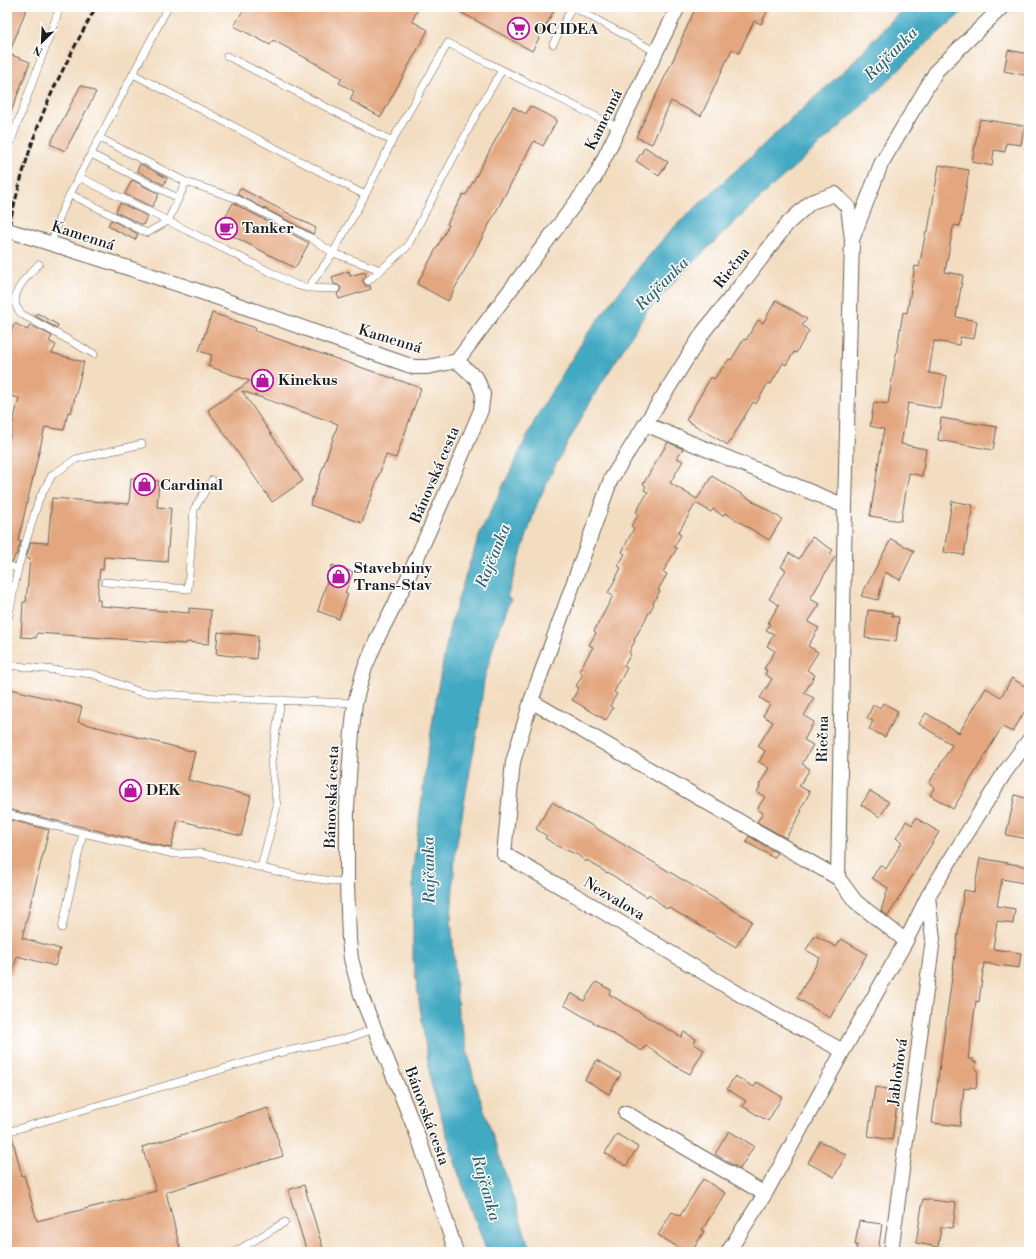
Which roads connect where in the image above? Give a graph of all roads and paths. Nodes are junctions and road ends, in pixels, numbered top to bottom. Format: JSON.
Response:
{"nodes":[{"id":1,"x":60,"y":7,"type":"edge"},
{"id":2,"x":168,"y":7,"type":"edge"},
{"id":3,"x":572,"y":7,"type":"edge"},
{"id":4,"x":678,"y":7,"type":"edge"},
{"id":5,"x":1002,"y":7,"type":"edge"},
{"id":6,"x":553,"y":44,"type":"dead end"},
{"id":7,"x":656,"y":52,"type":"junction"},
{"id":8,"x":227,"y":56,"type":"dead end"},
{"id":9,"x":502,"y":70,"type":"junction"},
{"id":10,"x":133,"y":74,"type":"junction"},
{"id":11,"x":619,"y":128,"type":"junction"},
{"id":12,"x":100,"y":138,"type":"junction"},
{"id":13,"x":392,"y":141,"type":"junction"},
{"id":14,"x":7,"y":152,"type":"edge"},
{"id":15,"x":91,"y":154,"type":"junction"},
{"id":16,"x":79,"y":177,"type":"junction"},
{"id":17,"x":186,"y":182,"type":"junction"},
{"id":18,"x":70,"y":194,"type":"junction"},
{"id":19,"x":365,"y":195,"type":"junction"},
{"id":20,"x":178,"y":198,"type":"junction"},
{"id":21,"x":168,"y":221,"type":"junction"},
{"id":22,"x":7,"y":230,"type":"edge"},
{"id":23,"x":852,"y":240,"type":"junction"},
{"id":24,"x":51,"y":243,"type":"junction"},
{"id":25,"x":333,"y":253,"type":"junction"},
{"id":26,"x":39,"y":264,"type":"dead end"},
{"id":27,"x":381,"y":270,"type":"junction"},
{"id":28,"x":368,"y":281,"type":"dead end"},
{"id":29,"x":308,"y":288,"type":"junction"},
{"id":30,"x":336,"y":289,"type":"dead end"},
{"id":31,"x":94,"y":354,"type":"dead end"},
{"id":32,"x":457,"y":361,"type":"junction"},
{"id":33,"x":645,"y":424,"type":"junction"},
{"id":34,"x":142,"y":444,"type":"dead end"},
{"id":35,"x":212,"y":480,"type":"dead end"},
{"id":36,"x":845,"y":506,"type":"junction"},
{"id":37,"x":7,"y":566,"type":"edge"},
{"id":38,"x":18,"y":568,"type":"junction"},
{"id":39,"x":104,"y":582,"type":"dead end"},
{"id":40,"x":7,"y":615,"type":"edge"},
{"id":41,"x":7,"y":665,"type":"edge"},
{"id":42,"x":281,"y":700,"type":"junction"},
{"id":43,"x":531,"y":701,"type":"junction"},
{"id":44,"x":355,"y":703,"type":"junction"},
{"id":45,"x":1029,"y":740,"type":"edge"},
{"id":46,"x":7,"y":814,"type":"edge"},
{"id":47,"x":83,"y":834,"type":"junction"},
{"id":48,"x":261,"y":867,"type":"junction"},
{"id":49,"x":838,"y":878,"type":"junction"},
{"id":50,"x":347,"y":883,"type":"junction"},
{"id":51,"x":928,"y":896,"type":"junction"},
{"id":52,"x":62,"y":928,"type":"dead end"},
{"id":53,"x":906,"y":941,"type":"junction"},
{"id":54,"x":374,"y":1029,"type":"junction"},
{"id":55,"x":843,"y":1051,"type":"junction"},
{"id":56,"x":626,"y":1113,"type":"dead end"},
{"id":57,"x":7,"y":1132,"type":"edge"},
{"id":58,"x":764,"y":1194,"type":"junction"},
{"id":59,"x":285,"y":1222,"type":"dead end"},
{"id":60,"x":235,"y":1252,"type":"edge"},
{"id":61,"x":456,"y":1252,"type":"edge"},
{"id":62,"x":728,"y":1252,"type":"edge"},
{"id":63,"x":891,"y":1252,"type":"edge"}],
"edges":[{"from":1,"to":14,"type":"lane"},
{"from":2,"to":10,"type":"lane"},
{"from":3,"to":6,"type":"lane"},
{"from":3,"to":7,"type":"lane"},
{"from":4,"to":7,"type":"street","name":"Kamenná"},
{"from":5,"to":23,"type":"street","name":"Riečna"},
{"from":7,"to":11,"type":"street","name":"Kamenná"},
{"from":8,"to":13,"type":"lane"},
{"from":9,"to":11,"type":"lane"},
{"from":9,"to":13,"type":"lane"},
{"from":9,"to":27,"type":"lane"},
{"from":10,"to":12,"type":"lane"},
{"from":10,"to":19,"type":"lane"},
{"from":11,"to":32,"type":"street","name":"Kamenná"},
{"from":12,"to":15,"type":"lane"},
{"from":12,"to":17,"type":"lane"},
{"from":13,"to":19,"type":"lane"},
{"from":15,"to":16,"type":"lane"},
{"from":15,"to":20,"type":"lane"},
{"from":16,"to":18,"type":"lane"},
{"from":16,"to":21,"type":"lane"},
{"from":17,"to":20,"type":"lane"},
{"from":17,"to":25,"type":"lane"},
{"from":18,"to":21,"type":"lane"},
{"from":18,"to":24,"type":"lane"},
{"from":19,"to":25,"type":"lane"},
{"from":20,"to":21,"type":"lane"},
{"from":21,"to":29,"type":"lane"},
{"from":22,"to":24,"type":"street","name":"Kamenná"},
{"from":23,"to":33,"type":"street","name":"Riečna"},
{"from":23,"to":36,"type":"street","name":"Riečna"},
{"from":24,"to":32,"type":"street","name":"Kamenná"},
{"from":25,"to":27,"type":"lane"},
{"from":25,"to":29,"type":"lane"},
{"from":26,"to":31,"type":"lane"},
{"from":27,"to":28,"type":"lane"},
{"from":29,"to":30,"type":"lane"},
{"from":32,"to":44,"type":"street","name":"Bánovská cesta"},
{"from":33,"to":36,"type":"street"},
{"from":33,"to":43,"type":"street","name":"Riečna"},
{"from":34,"to":38,"type":"lane"},
{"from":35,"to":39,"type":"lane"},
{"from":36,"to":49,"type":"street","name":"Riečna"},
{"from":37,"to":38,"type":"lane"},
{"from":38,"to":40,"type":"lane"},
{"from":41,"to":42,"type":"lane"},
{"from":42,"to":44,"type":"lane"},
{"from":42,"to":48,"type":"lane"},
{"from":43,"to":49,"type":"street"},
{"from":43,"to":55,"type":"street","name":"Nezvalova"},
{"from":44,"to":50,"type":"street","name":"Bánovská cesta"},
{"from":45,"to":51,"type":"street"},
{"from":46,"to":47,"type":"lane"},
{"from":47,"to":48,"type":"lane"},
{"from":47,"to":52,"type":"lane"},
{"from":48,"to":50,"type":"lane"},
{"from":49,"to":53,"type":"street"},
{"from":50,"to":54,"type":"street","name":"Bánovská cesta"},
{"from":51,"to":53,"type":"street"},
{"from":51,"to":63,"type":"street","name":"Jabloňová"},
{"from":53,"to":55,"type":"street"},
{"from":54,"to":57,"type":"lane"},
{"from":54,"to":61,"type":"street","name":"Bánovská cesta"},
{"from":55,"to":58,"type":"street"},
{"from":56,"to":58,"type":"street"},
{"from":58,"to":62,"type":"street"},
{"from":59,"to":60,"type":"lane"}]}
